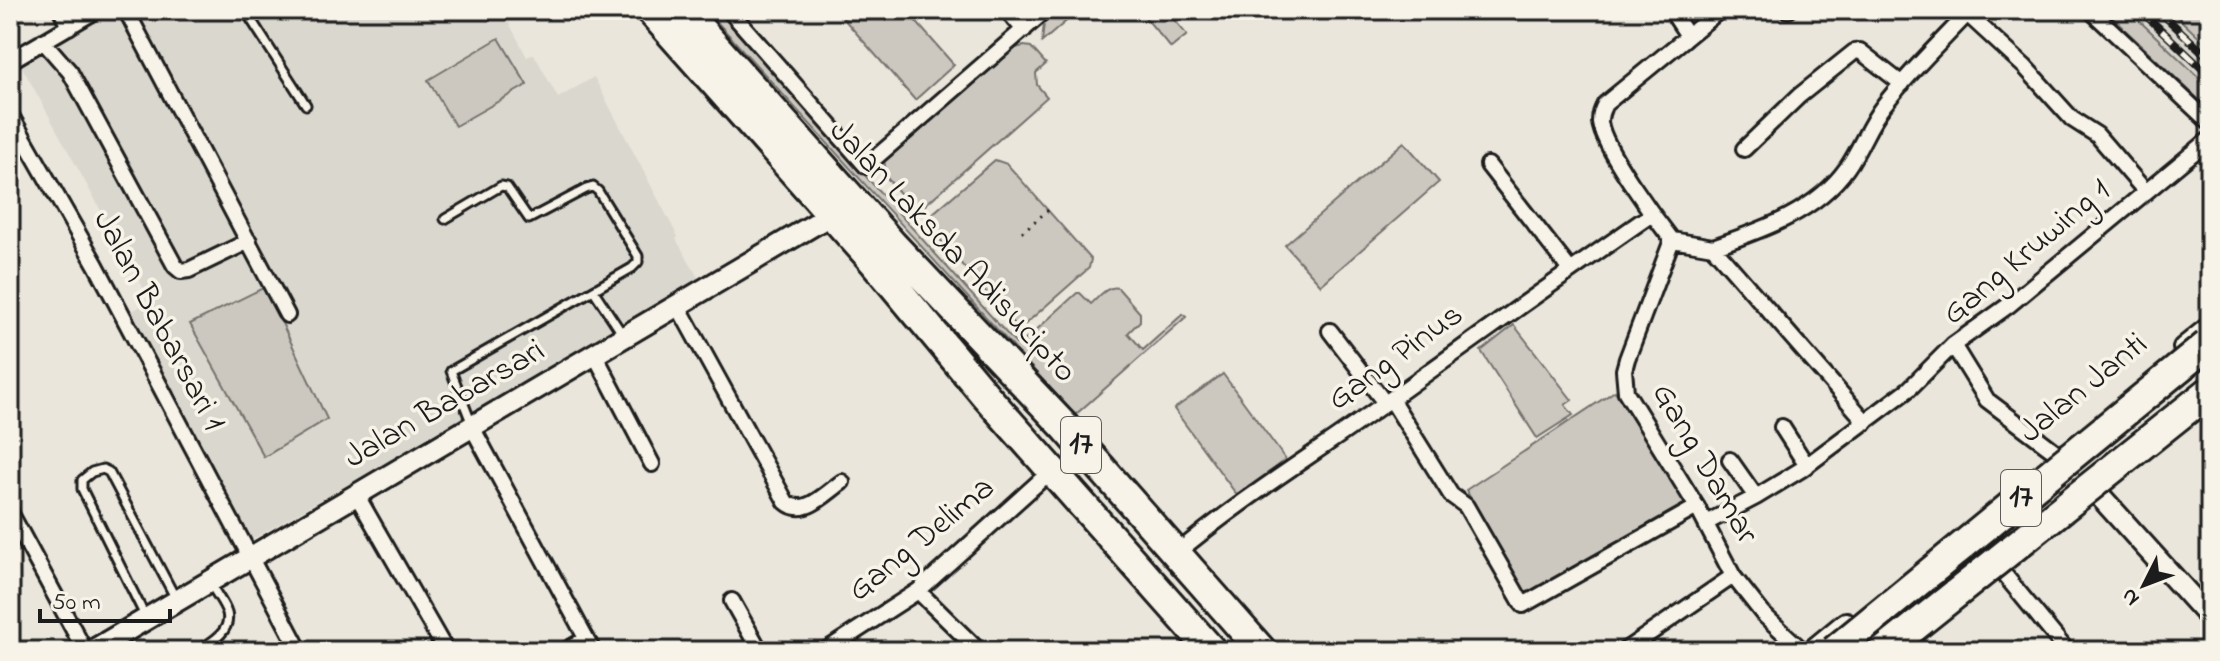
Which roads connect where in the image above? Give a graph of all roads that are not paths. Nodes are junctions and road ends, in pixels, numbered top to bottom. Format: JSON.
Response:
{"nodes":[{"id":1,"x":61,"y":10,"type":"edge"},
{"id":2,"x":97,"y":10,"type":"edge"},
{"id":3,"x":126,"y":10,"type":"edge"},
{"id":4,"x":245,"y":10,"type":"edge"},
{"id":5,"x":650,"y":10,"type":"edge"},
{"id":6,"x":683,"y":10,"type":"edge"},
{"id":7,"x":729,"y":10,"type":"edge"},
{"id":8,"x":1007,"y":10,"type":"edge"},
{"id":9,"x":1046,"y":10,"type":"edge"},
{"id":10,"x":1671,"y":10,"type":"edge"},
{"id":11,"x":1720,"y":10,"type":"edge"},
{"id":12,"x":2090,"y":10,"type":"edge"},
{"id":13,"x":1967,"y":11,"type":"edge"},
{"id":14,"x":69,"y":27,"type":"junction"},
{"id":15,"x":1024,"y":30,"type":"junction"},
{"id":16,"x":1688,"y":36,"type":"junction"},
{"id":17,"x":43,"y":41,"type":"junction"},
{"id":18,"x":10,"y":61,"type":"edge"},
{"id":19,"x":1902,"y":84,"type":"junction"},
{"id":20,"x":306,"y":105,"type":"dead end"},
{"id":21,"x":10,"y":114,"type":"edge"},
{"id":22,"x":2210,"y":123,"type":"edge"},
{"id":23,"x":2210,"y":139,"type":"edge"},
{"id":24,"x":1744,"y":149,"type":"dead end"},
{"id":25,"x":1488,"y":165,"type":"dead end"},
{"id":26,"x":2146,"y":192,"type":"junction"},
{"id":27,"x":832,"y":214,"type":"junction"},
{"id":28,"x":1652,"y":214,"type":"junction"},
{"id":29,"x":445,"y":219,"type":"dead end"},
{"id":30,"x":1672,"y":240,"type":"junction"},
{"id":31,"x":249,"y":241,"type":"junction"},
{"id":32,"x":1713,"y":247,"type":"junction"},
{"id":33,"x":875,"y":263,"type":"junction"},
{"id":34,"x":1570,"y":270,"type":"junction"},
{"id":35,"x":594,"y":291,"type":"junction"},
{"id":36,"x":678,"y":306,"type":"junction"},
{"id":37,"x":287,"y":315,"type":"dead end"},
{"id":38,"x":2210,"y":327,"type":"edge"},
{"id":39,"x":1330,"y":331,"type":"dead end"},
{"id":40,"x":624,"y":337,"type":"junction"},
{"id":41,"x":2210,"y":343,"type":"edge"},
{"id":42,"x":1953,"y":345,"type":"junction"},
{"id":43,"x":595,"y":355,"type":"junction"},
{"id":44,"x":2210,"y":367,"type":"edge"},
{"id":45,"x":2210,"y":391,"type":"edge"},
{"id":46,"x":1388,"y":401,"type":"junction"},
{"id":47,"x":2210,"y":406,"type":"edge"},
{"id":48,"x":1866,"y":422,"type":"junction"},
{"id":49,"x":472,"y":427,"type":"junction"},
{"id":50,"x":1782,"y":427,"type":"dead end"},
{"id":51,"x":2056,"y":452,"type":"junction"},
{"id":52,"x":1730,"y":460,"type":"dead end"},
{"id":53,"x":652,"y":464,"type":"dead end"},
{"id":54,"x":1807,"y":466,"type":"junction"},
{"id":55,"x":1052,"y":470,"type":"junction"},
{"id":56,"x":842,"y":482,"type":"dead end"},
{"id":57,"x":356,"y":494,"type":"junction"},
{"id":58,"x":2100,"y":496,"type":"junction"},
{"id":59,"x":1756,"y":497,"type":"junction"},
{"id":60,"x":1697,"y":507,"type":"junction"},
{"id":61,"x":10,"y":512,"type":"edge"},
{"id":62,"x":1706,"y":523,"type":"junction"},
{"id":63,"x":1177,"y":553,"type":"junction"},
{"id":64,"x":251,"y":558,"type":"junction"},
{"id":65,"x":1920,"y":563,"type":"junction"},
{"id":66,"x":2003,"y":573,"type":"junction"},
{"id":67,"x":1733,"y":576,"type":"junction"},
{"id":68,"x":210,"y":582,"type":"junction"},
{"id":69,"x":918,"y":591,"type":"junction"},
{"id":70,"x":177,"y":600,"type":"junction"},
{"id":71,"x":732,"y":601,"type":"dead end"},
{"id":72,"x":1956,"y":609,"type":"junction"},
{"id":73,"x":146,"y":618,"type":"junction"},
{"id":74,"x":2210,"y":618,"type":"edge"},
{"id":75,"x":589,"y":645,"type":"edge"},
{"id":76,"x":97,"y":649,"type":"edge"},
{"id":77,"x":1901,"y":650,"type":"edge"},
{"id":78,"x":197,"y":651,"type":"edge"},
{"id":79,"x":300,"y":651,"type":"edge"},
{"id":80,"x":446,"y":651,"type":"edge"},
{"id":81,"x":565,"y":651,"type":"edge"},
{"id":82,"x":760,"y":651,"type":"edge"},
{"id":83,"x":825,"y":651,"type":"edge"},
{"id":84,"x":979,"y":651,"type":"edge"},
{"id":85,"x":1212,"y":651,"type":"edge"},
{"id":86,"x":1239,"y":651,"type":"edge"},
{"id":87,"x":1262,"y":651,"type":"edge"},
{"id":88,"x":1624,"y":651,"type":"edge"},
{"id":89,"x":1803,"y":651,"type":"edge"},
{"id":90,"x":1812,"y":651,"type":"edge"},
{"id":91,"x":1834,"y":651,"type":"edge"},
{"id":92,"x":1858,"y":651,"type":"edge"},
{"id":93,"x":2067,"y":651,"type":"edge"}],
"edges":[{"from":1,"to":14,"type":"street"},
{"from":2,"to":14,"type":"street"},
{"from":3,"to":31,"type":"street"},
{"from":4,"to":20,"type":"lane"},
{"from":5,"to":27,"type":"highway","name":"Jalan Laksda Adisucipto","number":"17"},
{"from":6,"to":63,"type":"highway","name":"Jalan Laksda Adisucipto","number":"17"},
{"from":7,"to":15,"type":"street"},
{"from":8,"to":15,"type":"street"},
{"from":9,"to":15,"type":"street"},
{"from":10,"to":16,"type":"street"},
{"from":11,"to":16,"type":"street"},
{"from":12,"to":22,"type":"street"},
{"from":13,"to":19,"type":"street"},
{"from":13,"to":26,"type":"street"},
{"from":14,"to":17,"type":"street"},
{"from":16,"to":28,"type":"street"},
{"from":17,"to":18,"type":"street"},
{"from":17,"to":31,"type":"street"},
{"from":19,"to":24,"type":"street"},
{"from":19,"to":32,"type":"street"},
{"from":21,"to":64,"type":"street","name":"Jalan Babarsari 1"},
{"from":23,"to":26,"type":"street","name":"Gang Kruwing 1"},
{"from":25,"to":34,"type":"street"},
{"from":26,"to":42,"type":"street","name":"Gang Kruwing 1"},
{"from":27,"to":33,"type":"highway","name":"Jalan Laksda Adisucipto","number":"17"},
{"from":27,"to":36,"type":"street","name":"Jalan Babarsari"},
{"from":28,"to":30,"type":"street"},
{"from":28,"to":34,"type":"street","name":"Gang Pinus"},
{"from":29,"to":35,"type":"lane"},
{"from":30,"to":32,"type":"street"},
{"from":30,"to":60,"type":"street","name":"Gang Damar"},
{"from":31,"to":37,"type":"street"},
{"from":32,"to":48,"type":"street"},
{"from":33,"to":55,"type":"highway","name":"Jalan Laksda Adisucipto","number":"17"},
{"from":33,"to":86,"type":"highway","number":"17"},
{"from":34,"to":46,"type":"street","name":"Gang Pinus"},
{"from":35,"to":40,"type":"lane"},
{"from":35,"to":49,"type":"lane"},
{"from":36,"to":40,"type":"street","name":"Jalan Babarsari"},
{"from":36,"to":56,"type":"street"},
{"from":38,"to":51,"type":"street","name":"Jalan Janti"},
{"from":39,"to":46,"type":"street"},
{"from":40,"to":43,"type":"street","name":"Jalan Babarsari"},
{"from":41,"to":91,"type":"highway","number":"17","bridge":true},
{"from":42,"to":48,"type":"street"},
{"from":42,"to":51,"type":"street","name":"Gang Kruwing 1"},
{"from":43,"to":49,"type":"street","name":"Jalan Babarsari"},
{"from":43,"to":53,"type":"street"},
{"from":44,"to":92,"type":"highway","number":"17"},
{"from":45,"to":77,"type":"highway","number":"17","bridge":true},
{"from":46,"to":60,"type":"street"},
{"from":46,"to":63,"type":"street","name":"Gang Pinus"},
{"from":47,"to":58,"type":"street"},
{"from":48,"to":54,"type":"street"},
{"from":49,"to":57,"type":"street","name":"Jalan Babarsari"},
{"from":49,"to":75,"type":"street"},
{"from":50,"to":54,"type":"street"},
{"from":51,"to":65,"type":"street","name":"Jalan Janti"},
{"from":52,"to":59,"type":"street"},
{"from":54,"to":59,"type":"street"},
{"from":55,"to":69,"type":"street","name":"Gang Delima"},
{"from":55,"to":85,"type":"highway","name":"Jalan Laksda Adisucipto","number":"17"},
{"from":57,"to":64,"type":"street","name":"Jalan Babarsari"},
{"from":57,"to":80,"type":"street"},
{"from":58,"to":66,"type":"street"},
{"from":58,"to":74,"type":"street"},
{"from":59,"to":62,"type":"street"},
{"from":60,"to":62,"type":"street","name":"Gang Damar"},
{"from":61,"to":76,"type":"street"},
{"from":62,"to":67,"type":"street","name":"Gang Damar"},
{"from":63,"to":87,"type":"highway","name":"Jalan Laksda Adisucipto","number":"17"},
{"from":64,"to":68,"type":"street","name":"Jalan Babarsari"},
{"from":64,"to":79,"type":"street","name":"Jalan Babarsari 1"},
{"from":65,"to":72,"type":"street"},
{"from":65,"to":90,"type":"street","name":"Jalan Janti"},
{"from":66,"to":72,"type":"street"},
{"from":66,"to":93,"type":"street"},
{"from":67,"to":88,"type":"street"},
{"from":67,"to":89,"type":"street","name":"Gang Damar"},
{"from":68,"to":70,"type":"street","name":"Jalan Babarsari"},
{"from":68,"to":78,"type":"lane"},
{"from":69,"to":83,"type":"street","name":"Gang Delima"},
{"from":69,"to":84,"type":"street"},
{"from":70,"to":73,"type":"street","name":"Jalan Babarsari"},
{"from":70,"to":73,"type":"lane"},
{"from":71,"to":82,"type":"street"},
{"from":72,"to":77,"type":"street"},
{"from":73,"to":76,"type":"street","name":"Jalan Babarsari"},
{"from":75,"to":81,"type":"street"}]}
